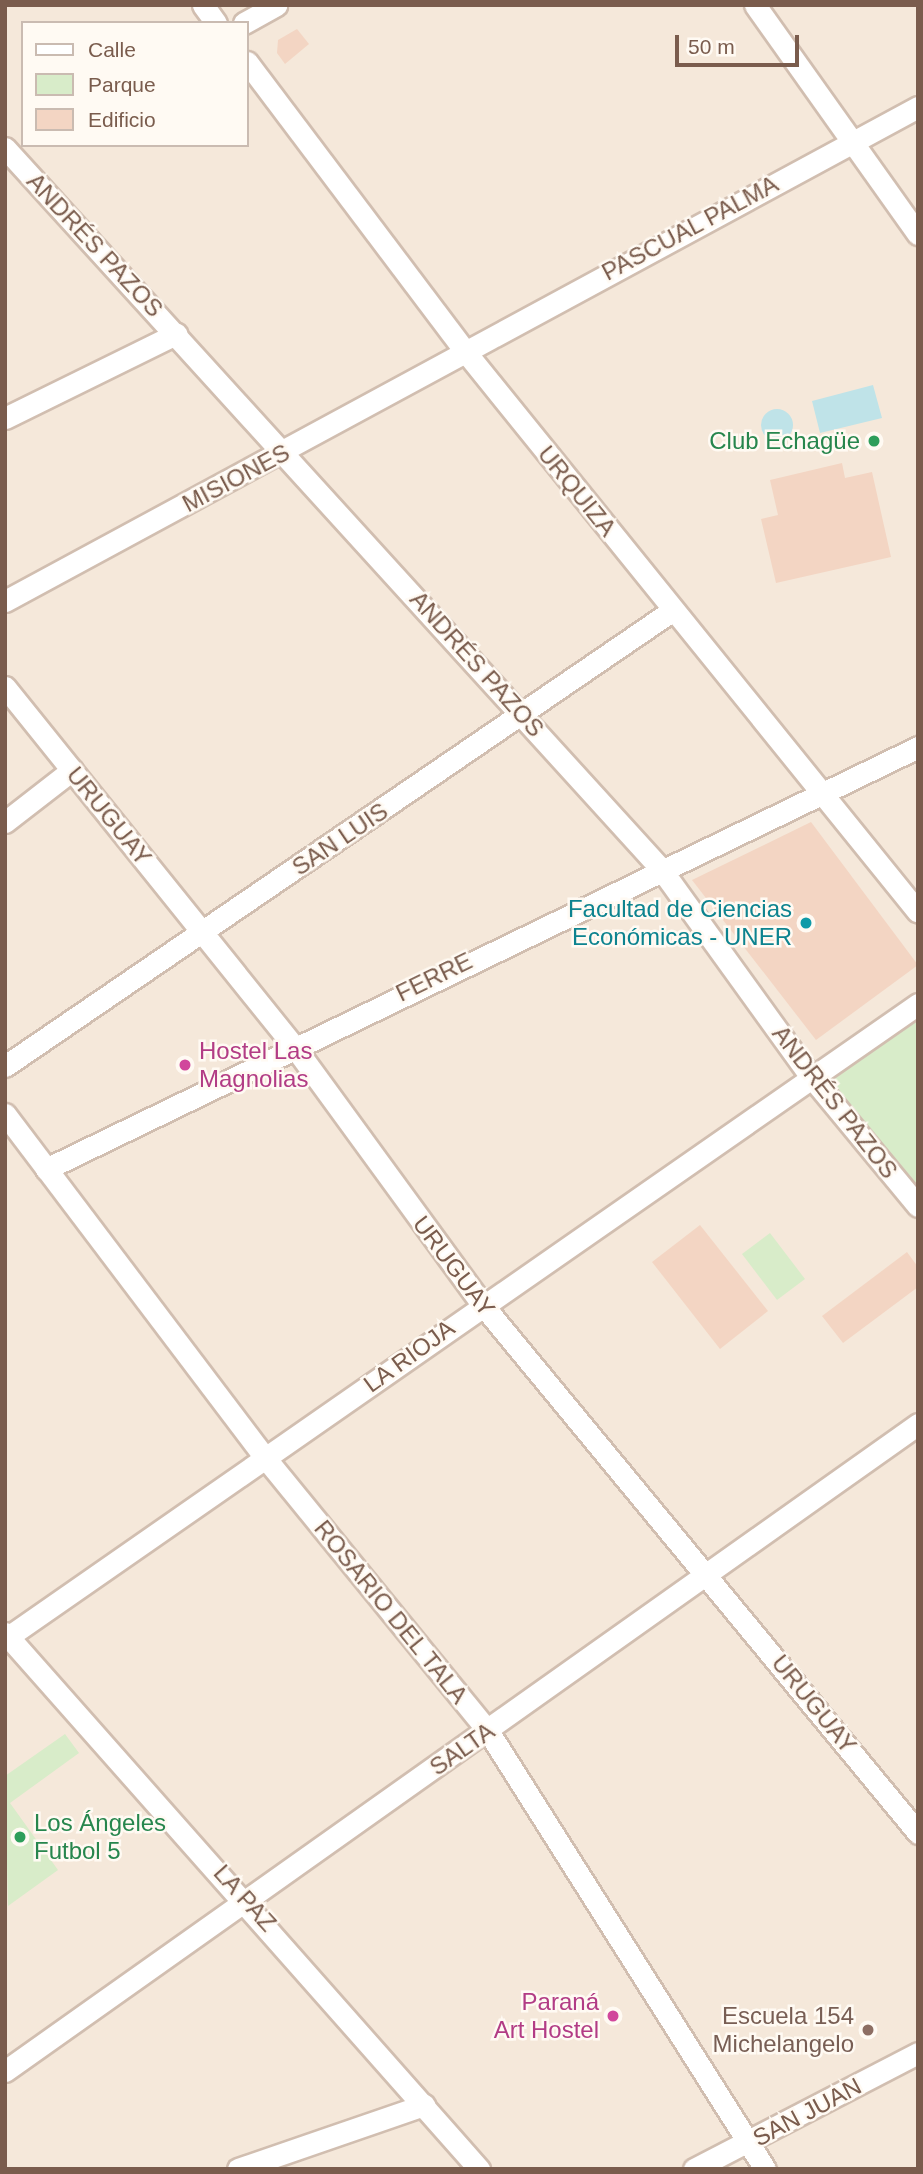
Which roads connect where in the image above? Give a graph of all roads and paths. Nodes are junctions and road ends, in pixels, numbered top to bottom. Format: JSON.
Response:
{"nodes":[{"id":1,"x":203,"y":5,"type":"edge"},
{"id":2,"x":276,"y":5,"type":"edge"},
{"id":3,"x":755,"y":5,"type":"edge"},
{"id":4,"x":215,"y":21,"type":"edge"},
{"id":5,"x":248,"y":21,"type":"edge"},
{"id":6,"x":248,"y":63,"type":"edge"},
{"id":7,"x":918,"y":107,"type":"edge"},
{"id":8,"x":855,"y":140,"type":"junction"},
{"id":9,"x":10,"y":149,"type":"edge"},
{"id":10,"x":918,"y":234,"type":"edge"},
{"id":11,"x":176,"y":334,"type":"junction"},
{"id":12,"x":464,"y":350,"type":"junction"},
{"id":13,"x":5,"y":418,"type":"edge"},
{"id":14,"x":285,"y":453,"type":"junction"},
{"id":15,"x":5,"y":601,"type":"edge"},
{"id":16,"x":673,"y":610,"type":"junction"},
{"id":17,"x":5,"y":687,"type":"edge"},
{"id":18,"x":522,"y":715,"type":"junction"},
{"id":19,"x":918,"y":747,"type":"edge"},
{"id":20,"x":72,"y":770,"type":"junction"},
{"id":21,"x":826,"y":792,"type":"junction"},
{"id":22,"x":5,"y":822,"type":"edge"},
{"id":23,"x":661,"y":869,"type":"junction"},
{"id":24,"x":918,"y":912,"type":"edge"},
{"id":25,"x":201,"y":933,"type":"junction"},
{"id":26,"x":918,"y":1004,"type":"edge"},
{"id":27,"x":293,"y":1045,"type":"junction"},
{"id":28,"x":5,"y":1066,"type":"edge"},
{"id":29,"x":812,"y":1078,"type":"junction"},
{"id":30,"x":5,"y":1114,"type":"edge"},
{"id":31,"x":46,"y":1169,"type":"junction"},
{"id":32,"x":918,"y":1206,"type":"edge"},
{"id":33,"x":481,"y":1303,"type":"junction"},
{"id":34,"x":918,"y":1424,"type":"edge"},
{"id":35,"x":267,"y":1460,"type":"junction"},
{"id":36,"x":709,"y":1573,"type":"junction"},
{"id":37,"x":6,"y":1636,"type":"edge"},
{"id":38,"x":488,"y":1731,"type":"junction"},
{"id":39,"x":918,"y":1833,"type":"edge"},
{"id":40,"x":247,"y":1900,"type":"junction"},
{"id":41,"x":918,"y":2053,"type":"edge"},
{"id":42,"x":5,"y":2071,"type":"edge"},
{"id":43,"x":424,"y":2105,"type":"junction"},
{"id":44,"x":750,"y":2143,"type":"junction"},
{"id":45,"x":238,"y":2169,"type":"edge"},
{"id":46,"x":479,"y":2169,"type":"edge"},
{"id":47,"x":694,"y":2169,"type":"edge"},
{"id":48,"x":765,"y":2169,"type":"edge"}],
"edges":[{"from":1,"to":4,"type":"street"},
{"from":2,"to":5,"type":"street"},
{"from":3,"to":8,"type":"street"},
{"from":6,"to":12,"type":"street","name":"URQUIZA"},
{"from":7,"to":8,"type":"street","name":"PASCUAL PALMA"},
{"from":8,"to":10,"type":"street"},
{"from":8,"to":12,"type":"street","name":"PASCUAL PALMA"},
{"from":9,"to":11,"type":"street","name":"ANDRÉS PAZOS"},
{"from":11,"to":13,"type":"street"},
{"from":11,"to":14,"type":"street","name":"ANDRÉS PAZOS"},
{"from":12,"to":14,"type":"street","name":"MISIONES"},
{"from":12,"to":16,"type":"street","name":"URQUIZA"},
{"from":14,"to":15,"type":"street","name":"MISIONES"},
{"from":14,"to":18,"type":"street","name":"ANDRÉS PAZOS"},
{"from":16,"to":18,"type":"street","name":"SAN LUIS"},
{"from":16,"to":21,"type":"street","name":"URQUIZA"},
{"from":17,"to":20,"type":"street","name":"URUGUAY"},
{"from":18,"to":23,"type":"street","name":"ANDRÉS PAZOS"},
{"from":18,"to":25,"type":"street","name":"SAN LUIS"},
{"from":19,"to":21,"type":"street","name":"FERRE"},
{"from":20,"to":22,"type":"street"},
{"from":20,"to":25,"type":"street","name":"URUGUAY"},
{"from":21,"to":23,"type":"street","name":"FERRE"},
{"from":21,"to":24,"type":"street","name":"URQUIZA"},
{"from":23,"to":27,"type":"street","name":"FERRE"},
{"from":23,"to":29,"type":"street","name":"ANDRÉS PAZOS"},
{"from":25,"to":27,"type":"street","name":"URUGUAY"},
{"from":25,"to":28,"type":"street","name":"SAN LUIS"},
{"from":26,"to":29,"type":"street","name":"LA RIOJA"},
{"from":27,"to":31,"type":"street","name":"FERRE"},
{"from":27,"to":33,"type":"street","name":"URUGUAY"},
{"from":29,"to":32,"type":"street","name":"ANDRÉS PAZOS"},
{"from":29,"to":33,"type":"street","name":"LA RIOJA"},
{"from":30,"to":31,"type":"street","name":"ROSARIO DEL TALA"},
{"from":31,"to":35,"type":"street","name":"ROSARIO DEL TALA"},
{"from":33,"to":35,"type":"street","name":"LA RIOJA"},
{"from":33,"to":36,"type":"street","name":"URUGUAY"},
{"from":34,"to":36,"type":"street","name":"SALTA"},
{"from":35,"to":37,"type":"street","name":"LA RIOJA"},
{"from":35,"to":38,"type":"street","name":"ROSARIO DEL TALA"},
{"from":36,"to":38,"type":"street","name":"SALTA"},
{"from":36,"to":39,"type":"street","name":"URUGUAY"},
{"from":37,"to":40,"type":"street","name":"LA PAZ"},
{"from":38,"to":40,"type":"street","name":"SALTA"},
{"from":38,"to":44,"type":"street","name":"ROSARIO DEL TALA"},
{"from":40,"to":42,"type":"street","name":"SALTA"},
{"from":40,"to":43,"type":"street","name":"LA PAZ"},
{"from":41,"to":44,"type":"street","name":"SAN JUAN"},
{"from":43,"to":45,"type":"street"},
{"from":43,"to":46,"type":"street","name":"LA PAZ"},
{"from":44,"to":47,"type":"street","name":"SAN JUAN"},
{"from":44,"to":48,"type":"street","name":"ROSARIO DEL TALA"}]}
